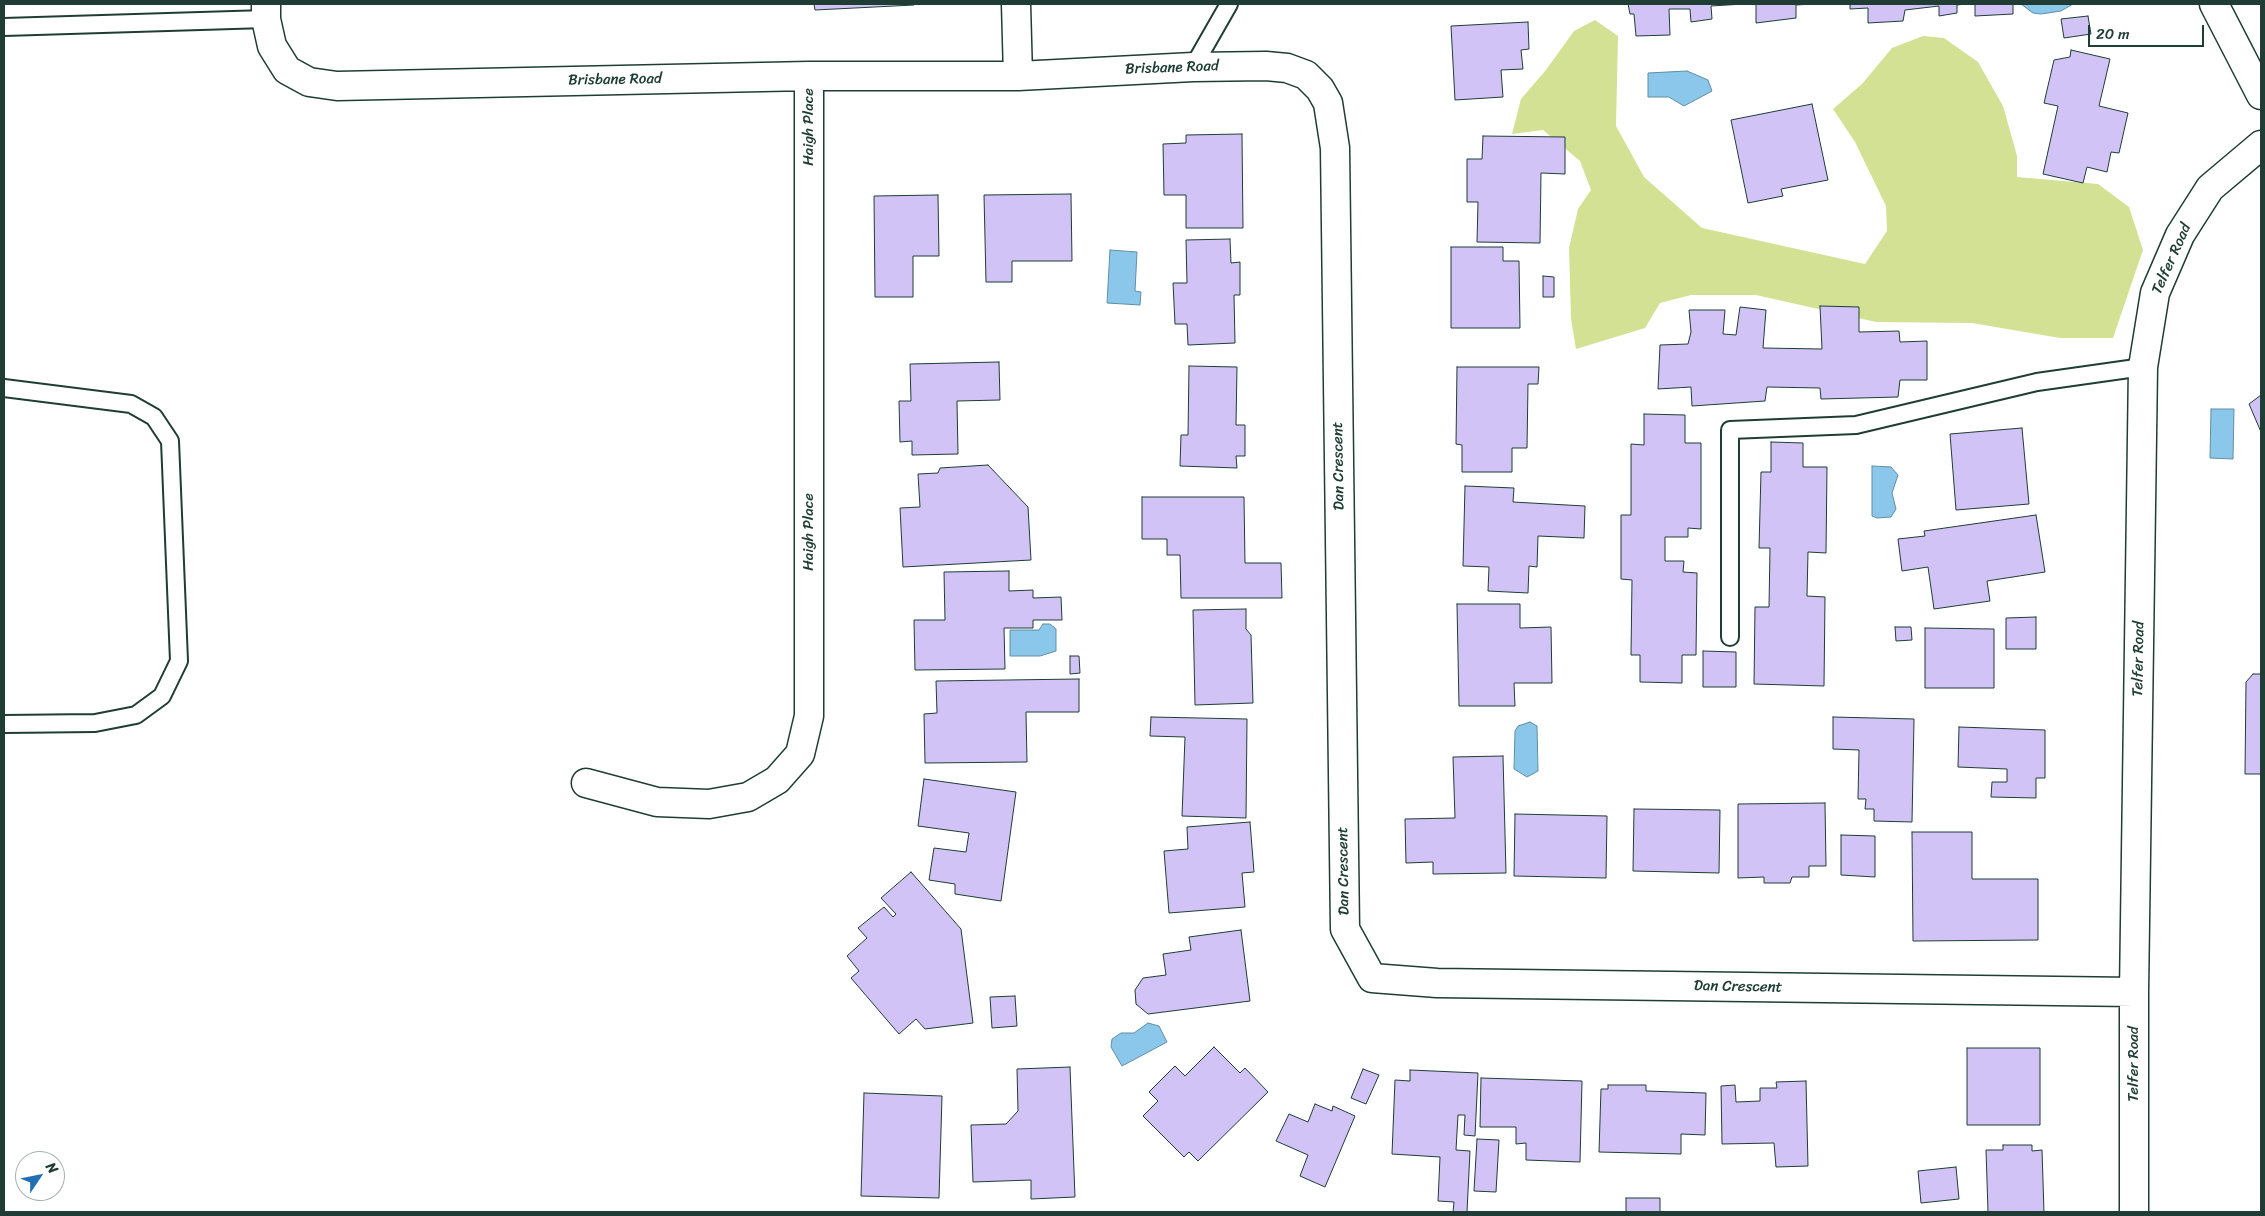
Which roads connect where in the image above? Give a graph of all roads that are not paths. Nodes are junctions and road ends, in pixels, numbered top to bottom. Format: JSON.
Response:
{"nodes":[{"id":1,"x":1016,"y":4,"type":"edge"},
{"id":2,"x":1228,"y":4,"type":"edge"},
{"id":3,"x":2214,"y":4,"type":"edge"},
{"id":4,"x":266,"y":11,"type":"edge"},
{"id":5,"x":4,"y":27,"type":"edge"},
{"id":6,"x":1193,"y":67,"type":"junction"},
{"id":7,"x":809,"y":76,"type":"junction"},
{"id":8,"x":1018,"y":76,"type":"junction"},
{"id":9,"x":1320,"y":89,"type":"joint"},
{"id":10,"x":2261,"y":95,"type":"edge"},
{"id":11,"x":2261,"y":145,"type":"edge"},
{"id":12,"x":2143,"y":366,"type":"junction"},
{"id":13,"x":4,"y":388,"type":"edge"},
{"id":14,"x":1730,"y":637,"type":"dead end"},
{"id":15,"x":4,"y":724,"type":"edge"},
{"id":16,"x":586,"y":783,"type":"dead end"},
{"id":17,"x":2134,"y":992,"type":"junction"},
{"id":18,"x":2134,"y":1212,"type":"edge"}],
"edges":[{"from":1,"to":8,"type":"street"},
{"from":2,"to":6,"type":"lane"},
{"from":3,"to":10,"type":"street"},
{"from":4,"to":5,"type":"lane"},
{"from":4,"to":7,"type":"street","name":"Brisbane Road"},
{"from":6,"to":8,"type":"street","name":"Brisbane Road"},
{"from":6,"to":9,"type":"street","name":"Brisbane Road"},
{"from":7,"to":8,"type":"street","name":"Brisbane Road"},
{"from":7,"to":16,"type":"street","name":"Haigh Place"},
{"from":9,"to":17,"type":"street","name":"Dan Crescent"},
{"from":11,"to":12,"type":"street","name":"Telfer Road"},
{"from":12,"to":14,"type":"lane"},
{"from":12,"to":17,"type":"street","name":"Telfer Road"},
{"from":13,"to":15,"type":"lane"},
{"from":17,"to":18,"type":"street","name":"Telfer Road"}]}
